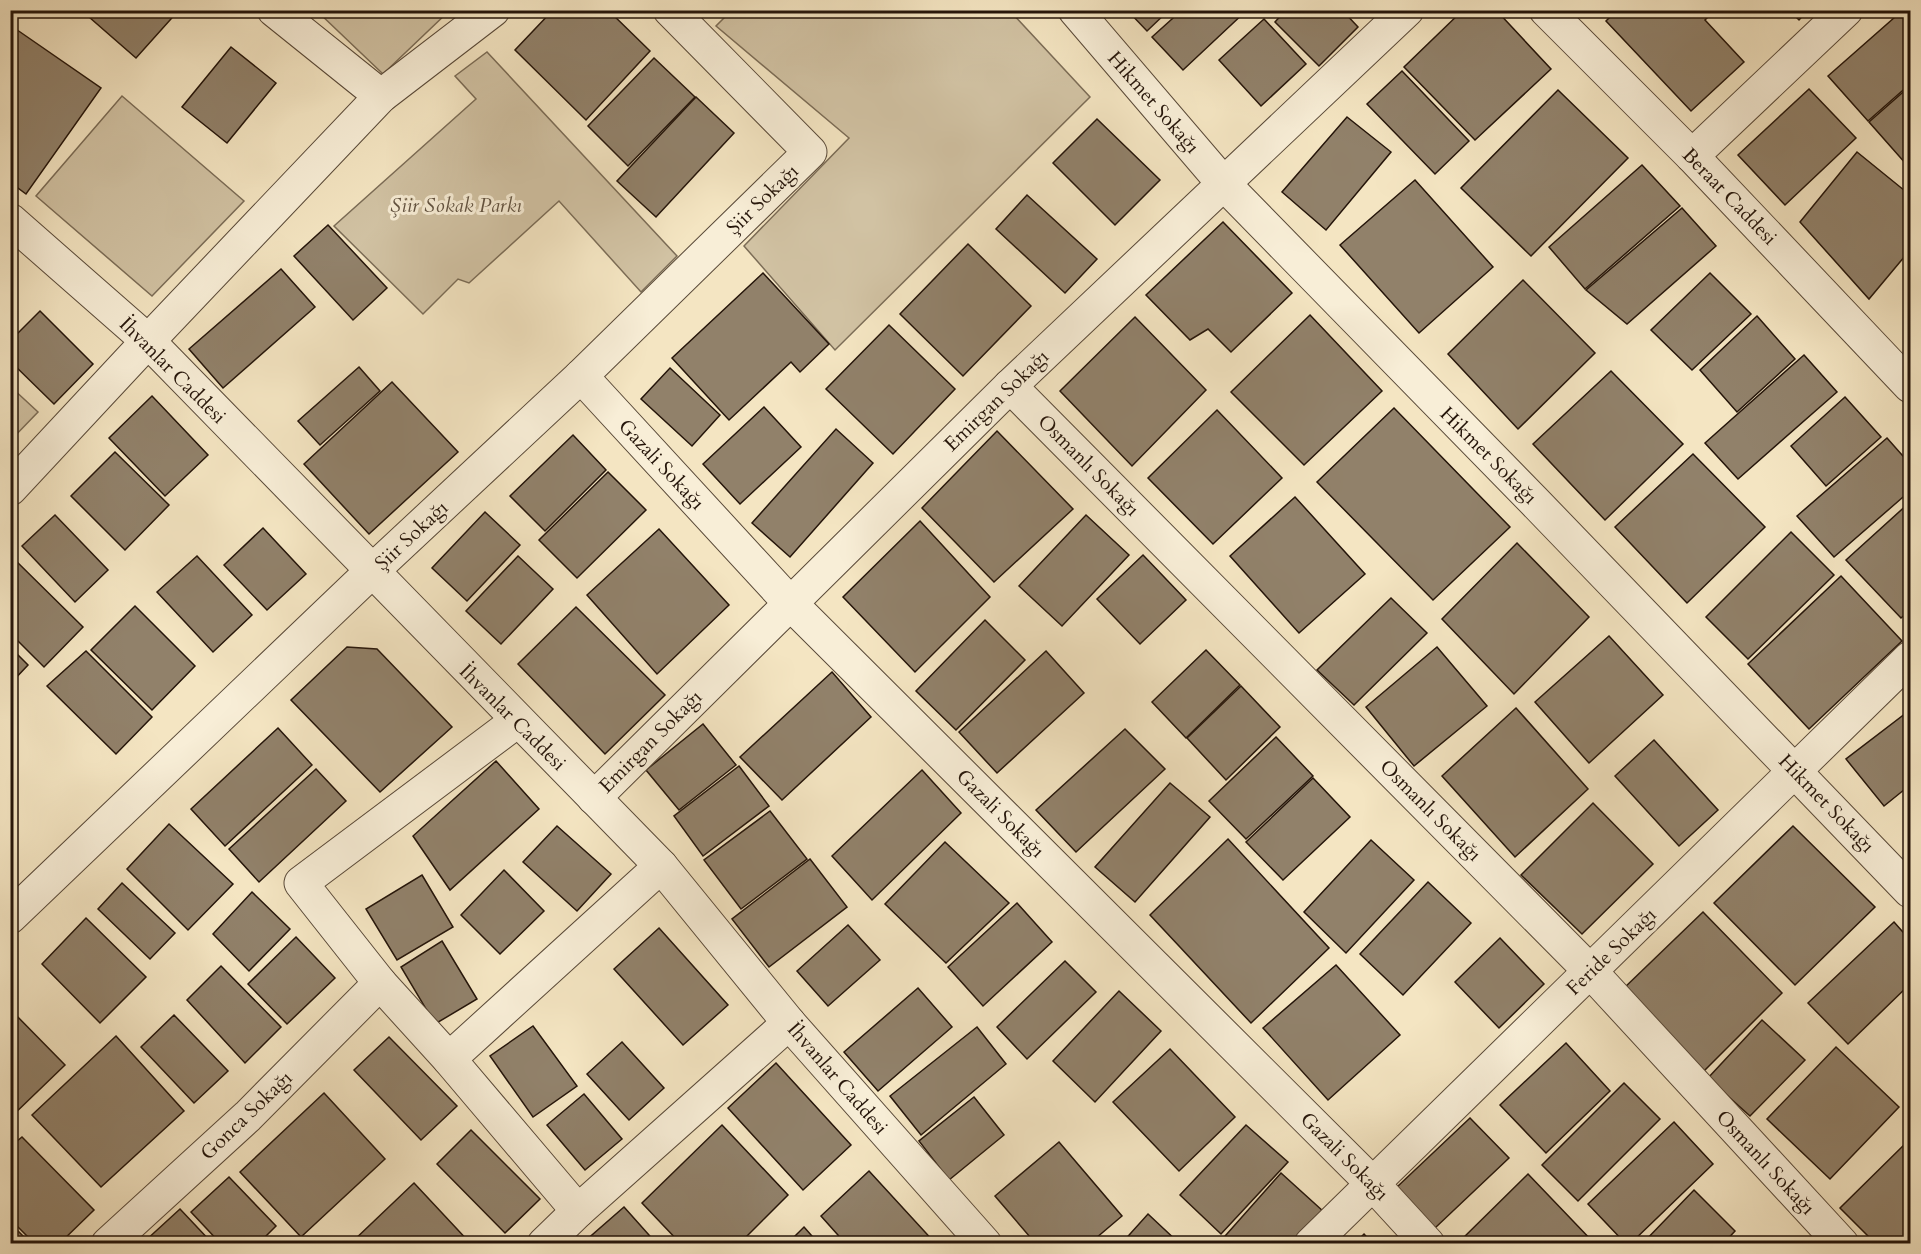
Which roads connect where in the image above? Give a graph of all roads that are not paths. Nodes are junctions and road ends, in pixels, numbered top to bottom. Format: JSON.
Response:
{"nodes":[{"id":1,"x":274,"y":10,"type":"edge"},
{"id":2,"x":493,"y":10,"type":"edge"},
{"id":3,"x":670,"y":10,"type":"edge"},
{"id":4,"x":1075,"y":10,"type":"edge"},
{"id":5,"x":1407,"y":10,"type":"edge"},
{"id":6,"x":1546,"y":10,"type":"edge"},
{"id":7,"x":1846,"y":10,"type":"edge"},
{"id":8,"x":381,"y":96,"type":"junction"},
{"id":9,"x":1692,"y":156,"type":"junction"},
{"id":10,"x":1223,"y":183,"type":"junction"},
{"id":11,"x":10,"y":220,"type":"edge"},
{"id":12,"x":148,"y":341,"type":"junction"},
{"id":13,"x":581,"y":376,"type":"junction"},
{"id":14,"x":1010,"y":386,"type":"junction"},
{"id":15,"x":1911,"y":386,"type":"edge"},
{"id":16,"x":10,"y":489,"type":"edge"},
{"id":17,"x":371,"y":572,"type":"junction"},
{"id":18,"x":790,"y":603,"type":"junction"},
{"id":19,"x":1911,"y":658,"type":"edge"},
{"id":20,"x":517,"y":721,"type":"junction"},
{"id":21,"x":1796,"y":770,"type":"junction"},
{"id":22,"x":594,"y":798,"type":"junction"},
{"id":23,"x":661,"y":866,"type":"junction"},
{"id":24,"x":1911,"y":891,"type":"edge"},
{"id":25,"x":10,"y":917,"type":"edge"},
{"id":26,"x":1590,"y":972,"type":"junction"},
{"id":27,"x":380,"y":983,"type":"junction"},
{"id":28,"x":789,"y":1023,"type":"junction"},
{"id":29,"x":449,"y":1059,"type":"junction"},
{"id":30,"x":1372,"y":1183,"type":"junction"},
{"id":31,"x":578,"y":1211,"type":"junction"},
{"id":32,"x":980,"y":1242,"type":"edge"},
{"id":33,"x":108,"y":1244,"type":"edge"},
{"id":34,"x":544,"y":1244,"type":"edge"},
{"id":35,"x":1311,"y":1244,"type":"edge"},
{"id":36,"x":1428,"y":1244,"type":"edge"},
{"id":37,"x":1842,"y":1244,"type":"edge"}],
"edges":[{"from":1,"to":8,"type":"street"},
{"from":2,"to":8,"type":"street"},
{"from":3,"to":13,"type":"street","name":"Şiir Sokağı"},
{"from":4,"to":10,"type":"street","name":"Hikmet Sokağı"},
{"from":5,"to":10,"type":"street","name":"Emirgan Sokağı"},
{"from":6,"to":9,"type":"street","name":"Beraat Caddesi"},
{"from":7,"to":9,"type":"street"},
{"from":8,"to":12,"type":"street"},
{"from":9,"to":15,"type":"street","name":"Beraat Caddesi"},
{"from":10,"to":14,"type":"street","name":"Emirgan Sokağı"},
{"from":10,"to":21,"type":"street","name":"Hikmet Sokağı"},
{"from":11,"to":12,"type":"street","name":"İhvanlar Caddesi"},
{"from":12,"to":16,"type":"street"},
{"from":12,"to":17,"type":"street","name":"İhvanlar Caddesi"},
{"from":13,"to":17,"type":"street","name":"Şiir Sokağı"},
{"from":13,"to":18,"type":"street","name":"Gazali Sokağı"},
{"from":14,"to":18,"type":"street","name":"Emirgan Sokağı"},
{"from":14,"to":26,"type":"street","name":"Osmanlı Sokağı"},
{"from":17,"to":20,"type":"street","name":"İhvanlar Caddesi"},
{"from":17,"to":25,"type":"street","name":"Şiir Sokağı"},
{"from":18,"to":22,"type":"street","name":"Emirgan Sokağı"},
{"from":18,"to":30,"type":"street","name":"Gazali Sokağı"},
{"from":19,"to":21,"type":"street","name":"Feride Sokağı"},
{"from":20,"to":22,"type":"street","name":"İhvanlar Caddesi"},
{"from":20,"to":27,"type":"street"},
{"from":21,"to":24,"type":"street","name":"Hikmet Sokağı"},
{"from":21,"to":26,"type":"street","name":"Feride Sokağı"},
{"from":22,"to":23,"type":"street","name":"İhvanlar Caddesi"},
{"from":23,"to":28,"type":"street","name":"İhvanlar Caddesi"},
{"from":23,"to":29,"type":"street"},
{"from":26,"to":30,"type":"street","name":"Feride Sokağı"},
{"from":26,"to":37,"type":"street","name":"Osmanlı Sokağı"},
{"from":27,"to":29,"type":"street"},
{"from":27,"to":33,"type":"street","name":"Gonca Sokağı"},
{"from":28,"to":31,"type":"street"},
{"from":28,"to":32,"type":"street","name":"İhvanlar Caddesi"},
{"from":29,"to":31,"type":"street"},
{"from":30,"to":35,"type":"street","name":"Feride Sokağı"},
{"from":30,"to":36,"type":"street","name":"Gazali Sokağı"},
{"from":31,"to":34,"type":"street"}]}
